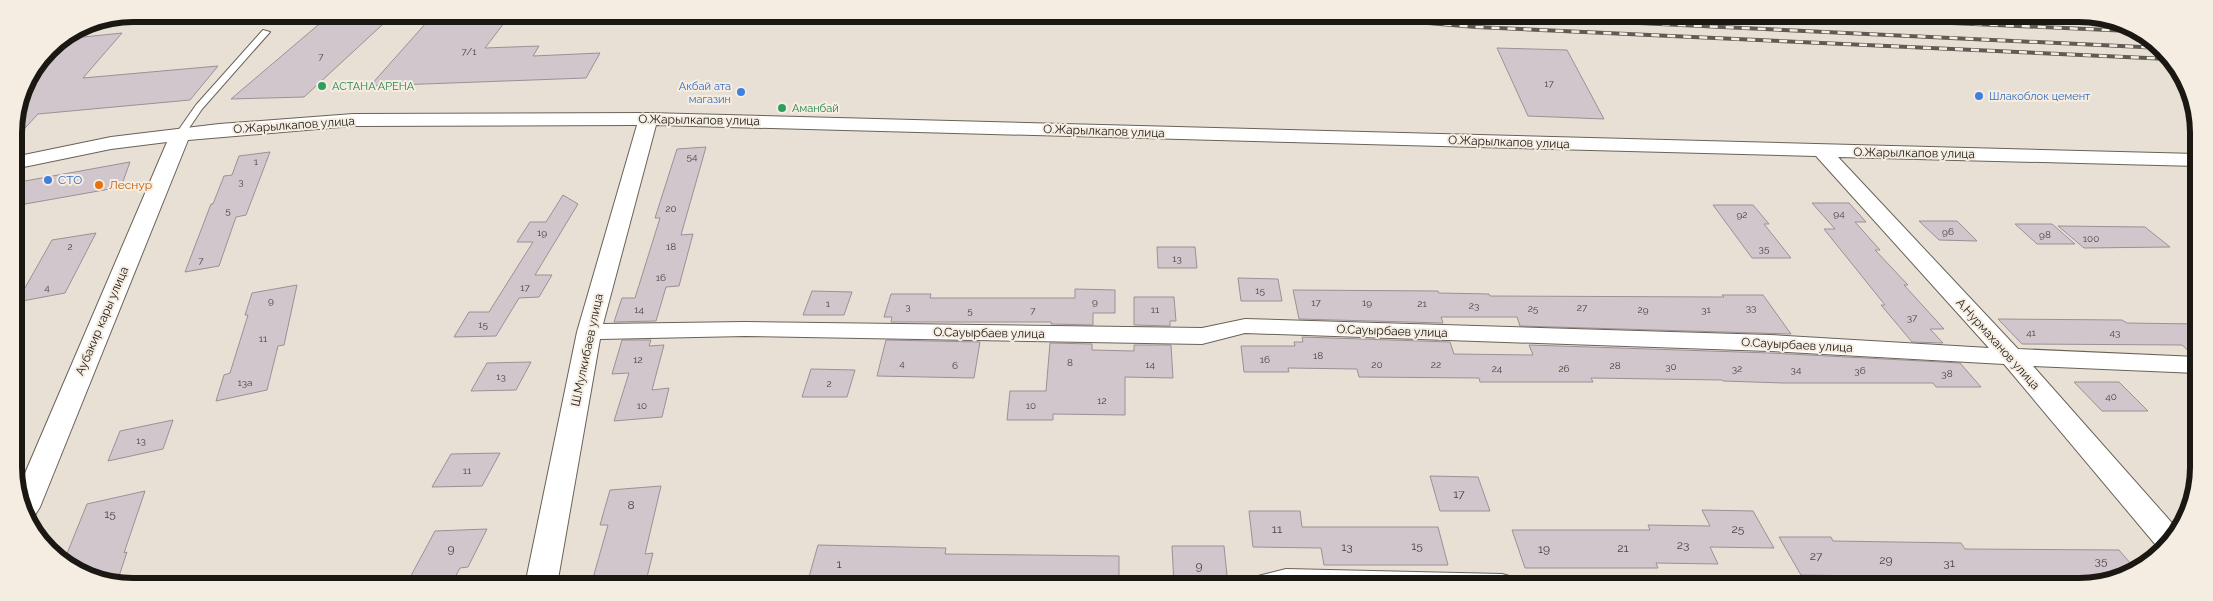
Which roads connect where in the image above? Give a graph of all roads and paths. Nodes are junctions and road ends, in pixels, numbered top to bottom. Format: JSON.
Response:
{"nodes":[{"id":1,"x":266,"y":32,"type":"dead end"},
{"id":2,"x":648,"y":119,"type":"junction"},
{"id":3,"x":180,"y":135,"type":"junction"},
{"id":4,"x":1820,"y":150,"type":"junction"},
{"id":5,"x":23,"y":160,"type":"edge"},
{"id":6,"x":2190,"y":160,"type":"edge"},
{"id":7,"x":589,"y":332,"type":"junction"},
{"id":8,"x":2011,"y":357,"type":"junction"},
{"id":9,"x":2190,"y":365,"type":"edge"},
{"id":10,"x":28,"y":501,"type":"edge"},
{"id":11,"x":2166,"y":537,"type":"edge"},
{"id":12,"x":542,"y":578,"type":"edge"}],
"edges":[{"from":1,"to":3,"type":"lane"},
{"from":2,"to":3,"type":"street","name":"О.Жарылкапов улица"},
{"from":2,"to":4,"type":"street","name":"О.Жарылкапов улица"},
{"from":2,"to":7,"type":"street","name":"Ш.Мулкибаев улица"},
{"from":3,"to":5,"type":"street","name":"О.Жарылкапов улица"},
{"from":3,"to":10,"type":"street","name":"Аубакир кары улица"},
{"from":4,"to":6,"type":"street","name":"О.Жарылкапов улица"},
{"from":4,"to":8,"type":"street","name":"А.Нурмаханов улица"},
{"from":7,"to":8,"type":"street","name":"О.Сауырбаев улица"},
{"from":7,"to":12,"type":"street","name":"Ш.Мулкибаев улица"},
{"from":8,"to":9,"type":"street","name":"О.Сауырбаев улица"},
{"from":8,"to":11,"type":"street","name":"А.Нурмаханов улица"}]}
